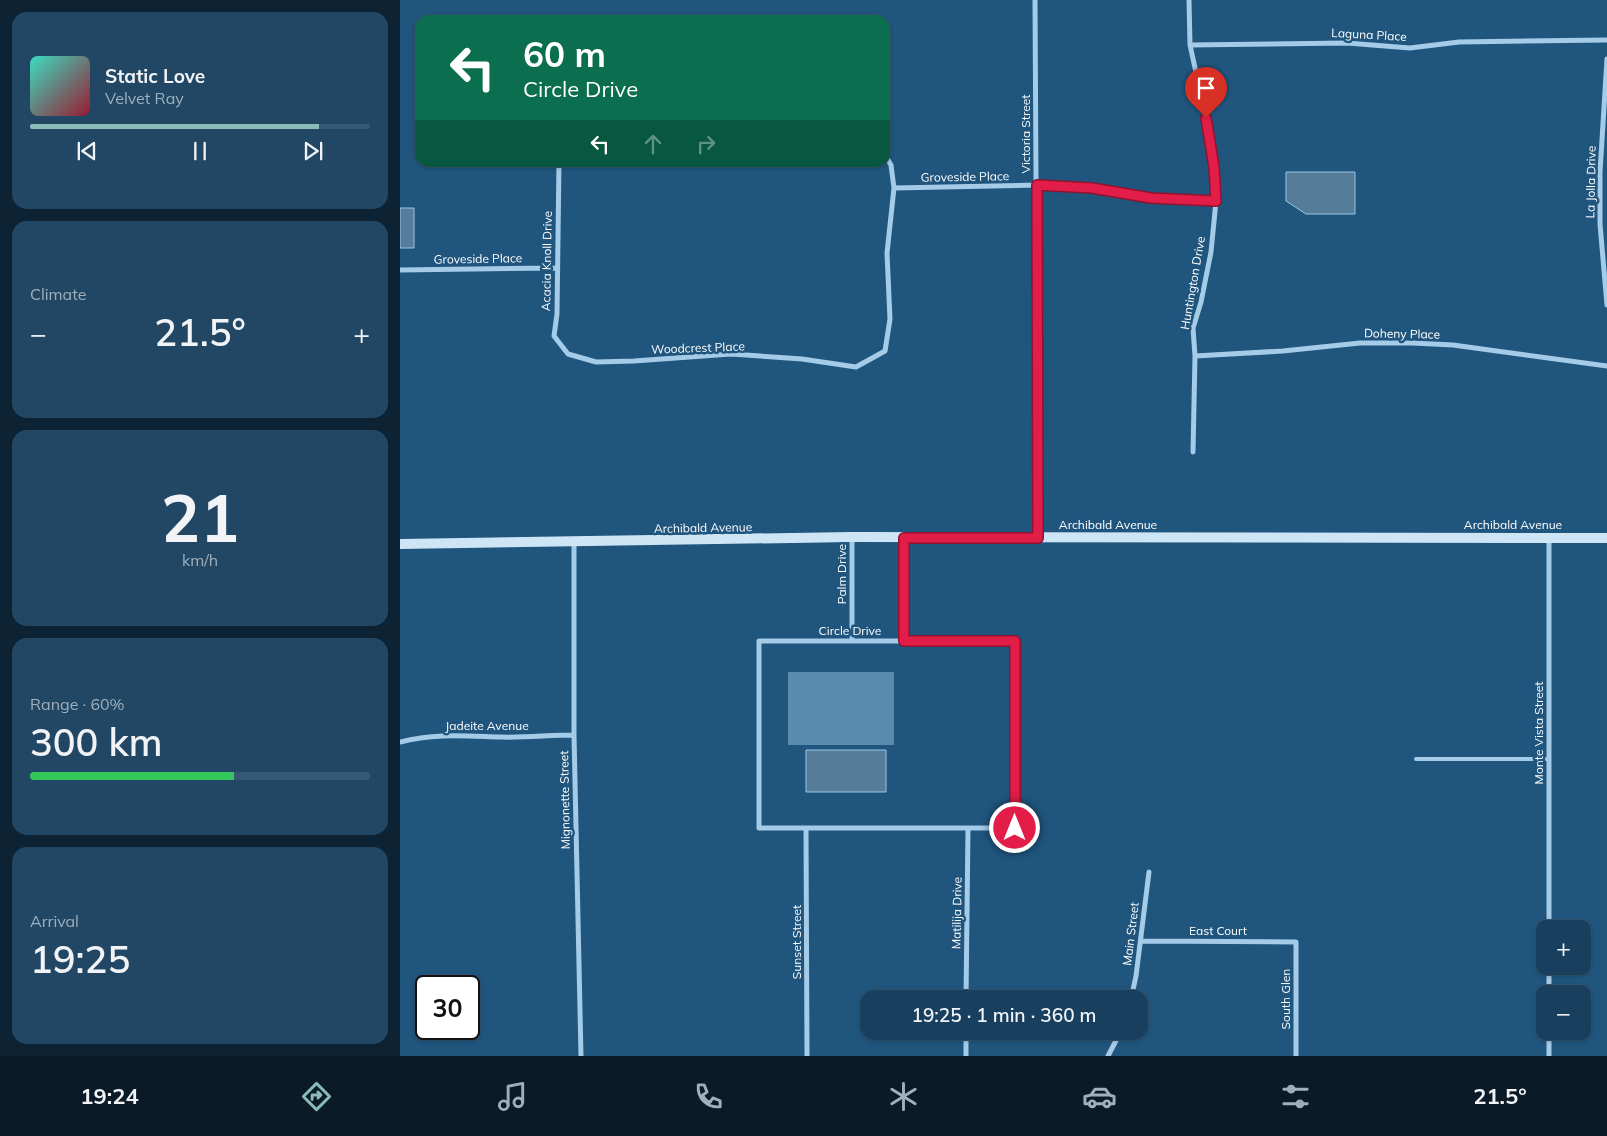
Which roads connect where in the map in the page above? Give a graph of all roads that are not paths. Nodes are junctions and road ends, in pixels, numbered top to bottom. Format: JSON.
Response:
{"nodes":[{"id":1,"x":1035,"y":0,"type":"edge"},
{"id":2,"x":1189,"y":0,"type":"edge"},
{"id":3,"x":1607,"y":40,"type":"edge"},
{"id":4,"x":1190,"y":45,"type":"junction"},
{"id":5,"x":1607,"y":59,"type":"edge"},
{"id":6,"x":890,"y":163,"type":"edge"},
{"id":7,"x":559,"y":167,"type":"edge"},
{"id":8,"x":1037,"y":185,"type":"junction"},
{"id":9,"x":894,"y":188,"type":"junction"},
{"id":10,"x":1216,"y":201,"type":"junction"},
{"id":11,"x":557,"y":268,"type":"junction"},
{"id":12,"x":400,"y":270,"type":"edge"},
{"id":13,"x":1607,"y":305,"type":"edge"},
{"id":14,"x":568,"y":354,"type":"joint"},
{"id":15,"x":1195,"y":356,"type":"junction"},
{"id":16,"x":1607,"y":366,"type":"edge"},
{"id":17,"x":1193,"y":452,"type":"dead end"},
{"id":18,"x":852,"y":538,"type":"junction"},
{"id":19,"x":904,"y":538,"type":"junction"},
{"id":20,"x":1038,"y":538,"type":"junction"},
{"id":21,"x":1549,"y":538,"type":"junction"},
{"id":22,"x":1607,"y":538,"type":"edge"},
{"id":23,"x":574,"y":543,"type":"junction"},
{"id":24,"x":400,"y":544,"type":"edge"},
{"id":25,"x":852,"y":641,"type":"junction"},
{"id":26,"x":904,"y":641,"type":"junction"},
{"id":27,"x":574,"y":735,"type":"junction"},
{"id":28,"x":400,"y":742,"type":"edge"},
{"id":29,"x":1416,"y":759,"type":"dead end"},
{"id":30,"x":1549,"y":759,"type":"junction"},
{"id":31,"x":806,"y":828,"type":"junction"},
{"id":32,"x":968,"y":828,"type":"junction"},
{"id":33,"x":1149,"y":872,"type":"dead end"},
{"id":34,"x":1549,"y":920,"type":"edge"},
{"id":35,"x":1141,"y":941,"type":"junction"},
{"id":36,"x":1296,"y":942,"type":"joint"},
{"id":37,"x":966,"y":990,"type":"edge"},
{"id":38,"x":1133,"y":990,"type":"edge"},
{"id":39,"x":966,"y":1040,"type":"edge"},
{"id":40,"x":1116,"y":1040,"type":"edge"},
{"id":41,"x":1549,"y":1040,"type":"edge"},
{"id":42,"x":581,"y":1056,"type":"edge"},
{"id":43,"x":807,"y":1056,"type":"edge"},
{"id":44,"x":966,"y":1056,"type":"edge"},
{"id":45,"x":1108,"y":1056,"type":"edge"},
{"id":46,"x":1296,"y":1056,"type":"edge"},
{"id":47,"x":1549,"y":1056,"type":"edge"}],
"edges":[{"from":1,"to":8,"type":"street","name":"Victoria Street"},
{"from":2,"to":4,"type":"street","name":"Huntington Drive"},
{"from":3,"to":4,"type":"street","name":"Laguna Place"},
{"from":4,"to":10,"type":"street","name":"Huntington Drive"},
{"from":5,"to":13,"type":"street","name":"La Jolla Drive"},
{"from":6,"to":9,"type":"street"},
{"from":7,"to":11,"type":"street","name":"Acacia Knoll Drive"},
{"from":8,"to":9,"type":"street","name":"Groveside Place"},
{"from":8,"to":10,"type":"street","name":"Groveside Place"},
{"from":8,"to":20,"type":"street","name":"Victoria Street"},
{"from":9,"to":14,"type":"street","name":"Woodcrest Place"},
{"from":10,"to":15,"type":"street","name":"Huntington Drive"},
{"from":11,"to":12,"type":"street","name":"Groveside Place"},
{"from":11,"to":14,"type":"street","name":"Acacia Knoll Drive"},
{"from":15,"to":16,"type":"street","name":"Doheny Place"},
{"from":15,"to":17,"type":"street","name":"Huntington Drive"},
{"from":18,"to":19,"type":"main road","name":"Archibald Avenue"},
{"from":18,"to":23,"type":"main road","name":"Archibald Avenue"},
{"from":18,"to":25,"type":"street","name":"Palm Drive"},
{"from":19,"to":20,"type":"main road","name":"Archibald Avenue"},
{"from":19,"to":26,"type":"street"},
{"from":20,"to":21,"type":"main road","name":"Archibald Avenue"},
{"from":21,"to":22,"type":"main road","name":"Archibald Avenue"},
{"from":21,"to":30,"type":"street","name":"Monte Vista Street"},
{"from":23,"to":24,"type":"main road","name":"Archibald Avenue"},
{"from":23,"to":27,"type":"street","name":"Mignonette Street"},
{"from":25,"to":26,"type":"street","name":"Circle Drive"},
{"from":25,"to":31,"type":"street","name":"Circle Drive"},
{"from":26,"to":32,"type":"street","name":"Circle Drive"},
{"from":27,"to":28,"type":"street","name":"Jadeite Avenue"},
{"from":27,"to":42,"type":"street","name":"Mignonette Street"},
{"from":29,"to":30,"type":"lane"},
{"from":30,"to":34,"type":"street","name":"Monte Vista Street"},
{"from":31,"to":32,"type":"street","name":"Circle Drive"},
{"from":31,"to":43,"type":"street","name":"Sunset Street"},
{"from":32,"to":37,"type":"street","name":"Matilija Drive"},
{"from":33,"to":35,"type":"street","name":"Main Street"},
{"from":35,"to":36,"type":"street","name":"East Court"},
{"from":35,"to":38,"type":"street","name":"Main Street"},
{"from":36,"to":46,"type":"street","name":"South Glen"},
{"from":39,"to":44,"type":"street"},
{"from":40,"to":45,"type":"street"},
{"from":41,"to":47,"type":"street"}]}
